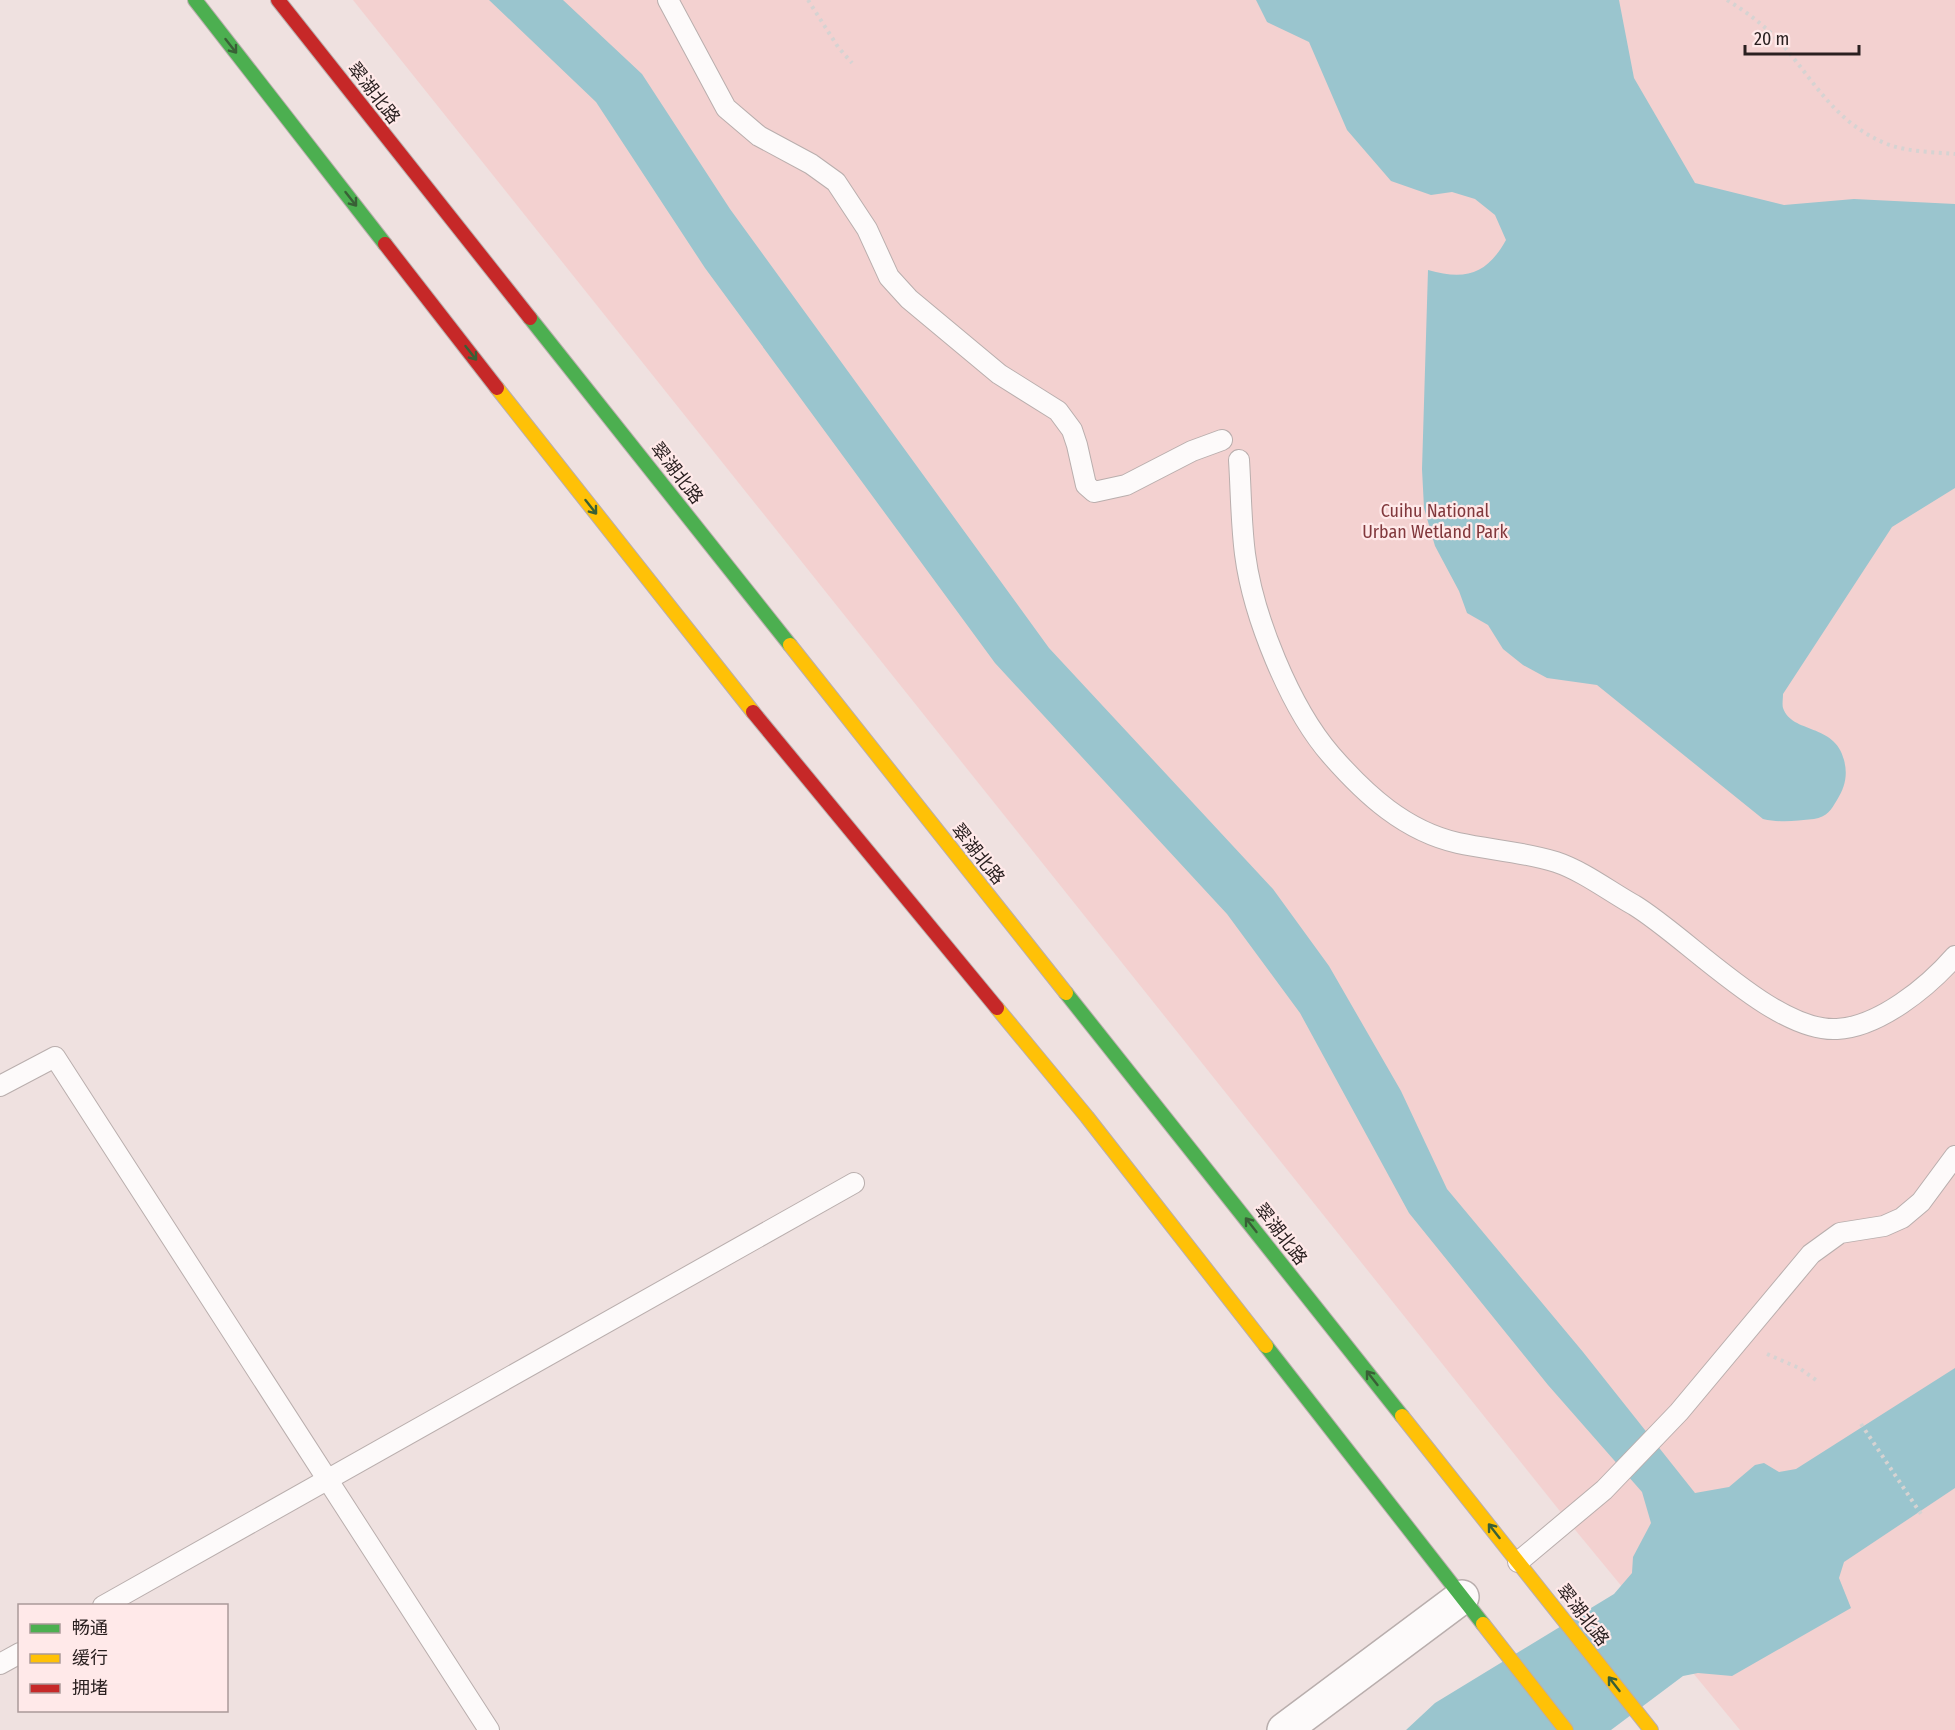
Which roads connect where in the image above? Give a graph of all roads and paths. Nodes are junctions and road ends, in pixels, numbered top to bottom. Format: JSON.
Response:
{"nodes":[{"id":1,"x":195,"y":0,"type":"edge"},
{"id":2,"x":278,"y":0,"type":"edge"},
{"id":3,"x":668,"y":0,"type":"edge"},
{"id":4,"x":808,"y":0,"type":"edge"},
{"id":5,"x":1727,"y":0,"type":"edge"},
{"id":6,"x":852,"y":63,"type":"dead end"},
{"id":7,"x":1955,"y":154,"type":"edge"},
{"id":8,"x":1222,"y":440,"type":"dead end"},
{"id":9,"x":1239,"y":460,"type":"dead end"},
{"id":10,"x":1955,"y":956,"type":"edge"},
{"id":11,"x":0,"y":1086,"type":"edge"},
{"id":12,"x":1955,"y":1156,"type":"edge"},
{"id":13,"x":854,"y":1183,"type":"dead end"},
{"id":14,"x":1740,"y":1341,"type":"junction"},
{"id":15,"x":1819,"y":1382,"type":"dead end"},
{"id":16,"x":1861,"y":1424,"type":"dead end"},
{"id":17,"x":327,"y":1480,"type":"junction"},
{"id":18,"x":1921,"y":1514,"type":"dead end"},
{"id":19,"x":1518,"y":1562,"type":"junction"},
{"id":20,"x":1462,"y":1597,"type":"junction"},
{"id":21,"x":105,"y":1604,"type":"edge"},
{"id":22,"x":18,"y":1654,"type":"edge"},
{"id":23,"x":0,"y":1664,"type":"edge"},
{"id":24,"x":489,"y":1730,"type":"edge"},
{"id":25,"x":1284,"y":1730,"type":"edge"},
{"id":26,"x":1566,"y":1730,"type":"edge"},
{"id":27,"x":1651,"y":1730,"type":"edge"}],
"edges":[{"from":1,"to":20,"type":"street","one_way":true},
{"from":19,"to":2,"type":"street","name":"翠湖北路","one_way":true},
{"from":3,"to":8,"type":"lane"},
{"from":4,"to":6,"type":"path"},
{"from":5,"to":7,"type":"path"},
{"from":9,"to":10,"type":"lane"},
{"from":11,"to":17,"type":"lane"},
{"from":12,"to":14,"type":"lane"},
{"from":13,"to":17,"type":"lane"},
{"from":14,"to":15,"type":"path"},
{"from":14,"to":19,"type":"lane"},
{"from":16,"to":18,"type":"path"},
{"from":17,"to":21,"type":"lane"},
{"from":17,"to":24,"type":"lane"},
{"from":27,"to":19,"type":"street","name":"翠湖北路","one_way":true},
{"from":20,"to":25,"type":"street"},
{"from":20,"to":26,"type":"street"},
{"from":22,"to":23,"type":"lane"}]}
